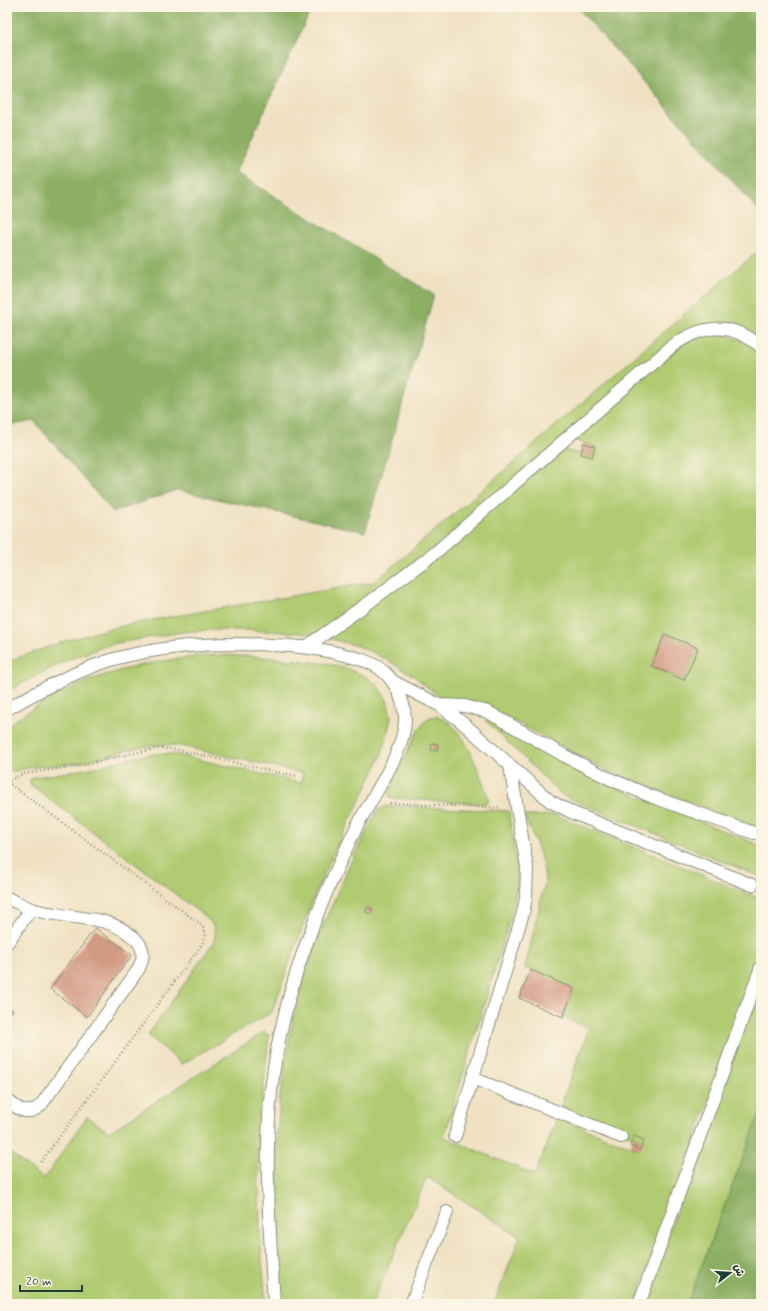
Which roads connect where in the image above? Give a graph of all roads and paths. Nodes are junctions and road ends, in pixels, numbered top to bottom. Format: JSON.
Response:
{"nodes":[{"id":1,"x":761,"y":347,"type":"edge"},
{"id":2,"x":306,"y":647,"type":"junction"},
{"id":3,"x":394,"y":682,"type":"junction"},
{"id":4,"x":439,"y":705,"type":"junction"},
{"id":5,"x":7,"y":709,"type":"edge"},
{"id":6,"x":510,"y":766,"type":"junction"},
{"id":7,"x":297,"y":776,"type":"dead end"},
{"id":8,"x":369,"y":804,"type":"junction"},
{"id":9,"x":518,"y":809,"type":"junction"},
{"id":10,"x":754,"y":833,"type":"dead end"},
{"id":11,"x":752,"y":885,"type":"dead end"},
{"id":12,"x":7,"y":898,"type":"edge"},
{"id":13,"x":31,"y":909,"type":"junction"},
{"id":14,"x":7,"y":944,"type":"edge"},
{"id":15,"x":761,"y":967,"type":"edge"},
{"id":16,"x":472,"y":1078,"type":"junction"},
{"id":17,"x":7,"y":1100,"type":"edge"},
{"id":18,"x":455,"y":1136,"type":"dead end"},
{"id":19,"x":621,"y":1136,"type":"dead end"},
{"id":20,"x":41,"y":1162,"type":"dead end"},
{"id":21,"x":447,"y":1212,"type":"dead end"},
{"id":22,"x":274,"y":1304,"type":"edge"},
{"id":23,"x":411,"y":1304,"type":"edge"},
{"id":24,"x":639,"y":1304,"type":"edge"}],
"edges":[{"from":1,"to":2,"type":"lane"},
{"from":2,"to":3,"type":"lane"},
{"from":2,"to":5,"type":"lane"},
{"from":3,"to":4,"type":"lane"},
{"from":3,"to":8,"type":"lane"},
{"from":4,"to":6,"type":"lane"},
{"from":4,"to":10,"type":"lane"},
{"from":6,"to":9,"type":"lane"},
{"from":6,"to":11,"type":"lane"},
{"from":7,"to":20,"type":"path"},
{"from":8,"to":9,"type":"path"},
{"from":8,"to":22,"type":"lane"},
{"from":9,"to":16,"type":"lane"},
{"from":12,"to":13,"type":"lane"},
{"from":13,"to":14,"type":"lane"},
{"from":13,"to":17,"type":"lane"},
{"from":15,"to":24,"type":"lane"},
{"from":16,"to":18,"type":"lane"},
{"from":16,"to":19,"type":"lane"},
{"from":21,"to":23,"type":"lane"}]}
